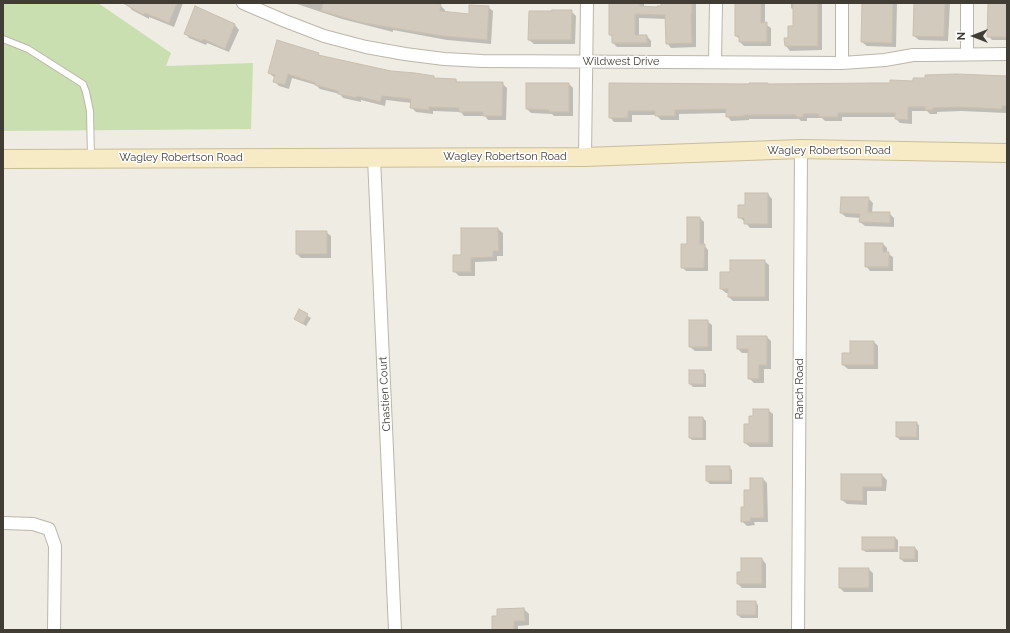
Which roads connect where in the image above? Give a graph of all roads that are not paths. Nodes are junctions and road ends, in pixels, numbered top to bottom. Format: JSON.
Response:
{"nodes":[{"id":1,"x":243,"y":3,"type":"edge"},
{"id":2,"x":587,"y":3,"type":"edge"},
{"id":3,"x":716,"y":3,"type":"edge"},
{"id":4,"x":842,"y":3,"type":"edge"},
{"id":5,"x":967,"y":3,"type":"edge"},
{"id":6,"x":3,"y":39,"type":"edge"},
{"id":7,"x":967,"y":54,"type":"junction"},
{"id":8,"x":1007,"y":54,"type":"edge"},
{"id":9,"x":587,"y":62,"type":"junction"},
{"id":10,"x":715,"y":62,"type":"junction"},
{"id":11,"x":842,"y":63,"type":"junction"},
{"id":12,"x":801,"y":149,"type":"junction"},
{"id":13,"x":1007,"y":153,"type":"edge"},
{"id":14,"x":585,"y":157,"type":"junction"},
{"id":15,"x":374,"y":158,"type":"junction"},
{"id":16,"x":3,"y":159,"type":"edge"},
{"id":17,"x":91,"y":159,"type":"junction"},
{"id":18,"x":3,"y":523,"type":"edge"},
{"id":19,"x":54,"y":630,"type":"edge"},
{"id":20,"x":395,"y":630,"type":"edge"},
{"id":21,"x":798,"y":630,"type":"edge"}],
"edges":[{"from":1,"to":9,"type":"street","name":"Wildwest Drive"},
{"from":2,"to":9,"type":"street"},
{"from":3,"to":10,"type":"street"},
{"from":4,"to":11,"type":"street"},
{"from":5,"to":7,"type":"street"},
{"from":6,"to":17,"type":"lane"},
{"from":7,"to":8,"type":"street","name":"Wildwest Drive"},
{"from":7,"to":11,"type":"street","name":"Wildwest Drive"},
{"from":9,"to":10,"type":"street","name":"Wildwest Drive"},
{"from":9,"to":14,"type":"street"},
{"from":10,"to":11,"type":"street","name":"Wildwest Drive"},
{"from":12,"to":13,"type":"street","name":"Wagley Robertson Road"},
{"from":12,"to":14,"type":"street","name":"Wagley Robertson Road"},
{"from":12,"to":21,"type":"street","name":"Ranch Road"},
{"from":14,"to":15,"type":"street","name":"Wagley Robertson Road"},
{"from":15,"to":17,"type":"street","name":"Wagley Robertson Road"},
{"from":15,"to":20,"type":"street","name":"Chastien Court"},
{"from":16,"to":17,"type":"street","name":"Wagley Robertson Road"},
{"from":18,"to":19,"type":"street"}]}
